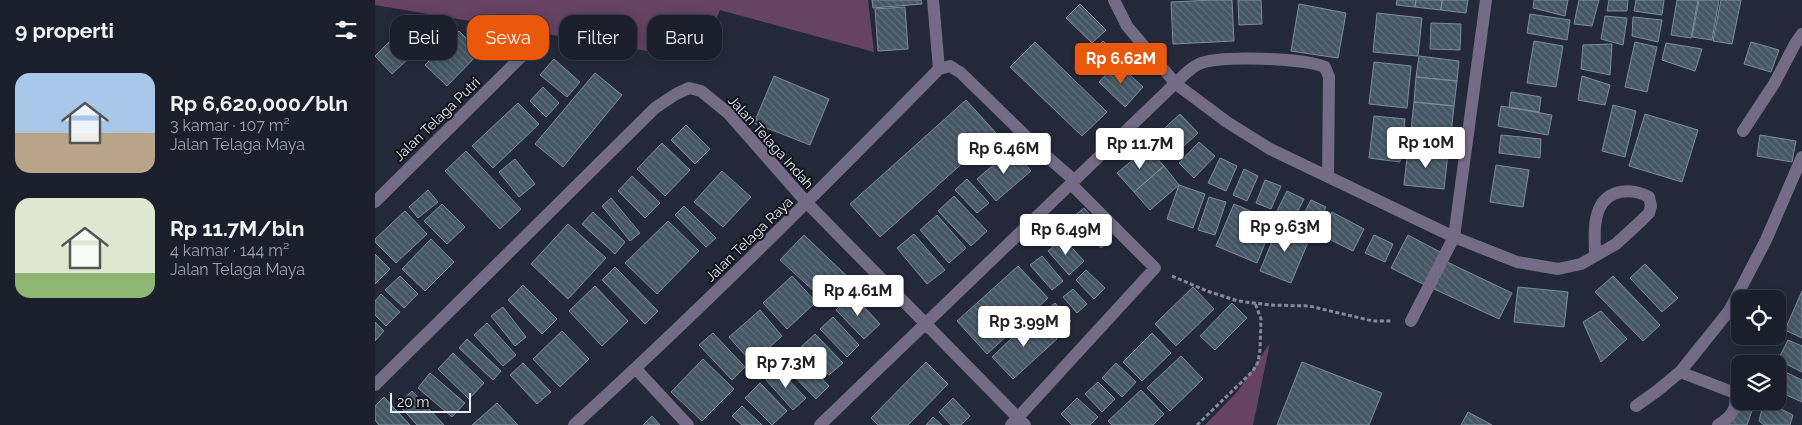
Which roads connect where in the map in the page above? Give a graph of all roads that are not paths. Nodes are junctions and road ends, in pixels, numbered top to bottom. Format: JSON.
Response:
{"nodes":[{"id":1,"x":933,"y":0,"type":"edge"},
{"id":2,"x":1114,"y":0,"type":"edge"},
{"id":3,"x":1486,"y":0,"type":"edge"},
{"id":4,"x":1802,"y":34,"type":"edge"},
{"id":5,"x":518,"y":60,"type":"edge"},
{"id":6,"x":939,"y":69,"type":"junction"},
{"id":7,"x":1176,"y":84,"type":"junction"},
{"id":8,"x":1743,"y":131,"type":"dead end"},
{"id":9,"x":1802,"y":157,"type":"edge"},
{"id":10,"x":1328,"y":176,"type":"junction"},
{"id":11,"x":1073,"y":182,"type":"junction"},
{"id":12,"x":375,"y":202,"type":"edge"},
{"id":13,"x":807,"y":203,"type":"junction"},
{"id":14,"x":1454,"y":237,"type":"junction"},
{"id":15,"x":1595,"y":255,"type":"junction"},
{"id":16,"x":925,"y":322,"type":"junction"},
{"id":17,"x":1411,"y":322,"type":"road end"},
{"id":18,"x":636,"y":369,"type":"junction"},
{"id":19,"x":1680,"y":372,"type":"junction"},
{"id":20,"x":375,"y":384,"type":"edge"},
{"id":21,"x":1636,"y":406,"type":"dead end"},
{"id":22,"x":1018,"y":422,"type":"edge"},
{"id":23,"x":574,"y":425,"type":"edge"},
{"id":24,"x":688,"y":425,"type":"edge"},
{"id":25,"x":820,"y":425,"type":"edge"},
{"id":26,"x":1718,"y":425,"type":"edge"}],
"edges":[{"from":1,"to":6,"type":"street"},
{"from":2,"to":7,"type":"street"},
{"from":3,"to":14,"type":"street"},
{"from":4,"to":8,"type":"street"},
{"from":5,"to":12,"type":"street","name":"Jalan Telaga Putri"},
{"from":6,"to":11,"type":"street"},
{"from":6,"to":13,"type":"street","name":"Jalan Telaga Raya"},
{"from":7,"to":10,"type":"street"},
{"from":7,"to":10,"type":"street"},
{"from":7,"to":11,"type":"street"},
{"from":9,"to":19,"type":"street"},
{"from":10,"to":14,"type":"street"},
{"from":11,"to":16,"type":"street"},
{"from":11,"to":22,"type":"street"},
{"from":13,"to":16,"type":"street","name":"Jalan Telaga Indah"},
{"from":13,"to":18,"type":"street","name":"Jalan Telaga Raya"},
{"from":13,"to":20,"type":"street","name":"Jalan Telaga Indah"},
{"from":14,"to":15,"type":"street"},
{"from":14,"to":17,"type":"street"},
{"from":15,"to":15,"type":"street"},
{"from":16,"to":22,"type":"street","name":"Jalan Telaga Indah"},
{"from":16,"to":25,"type":"street"},
{"from":18,"to":23,"type":"street","name":"Jalan Telaga Raya"},
{"from":18,"to":24,"type":"street"},
{"from":19,"to":21,"type":"street"},
{"from":19,"to":26,"type":"street"}]}
